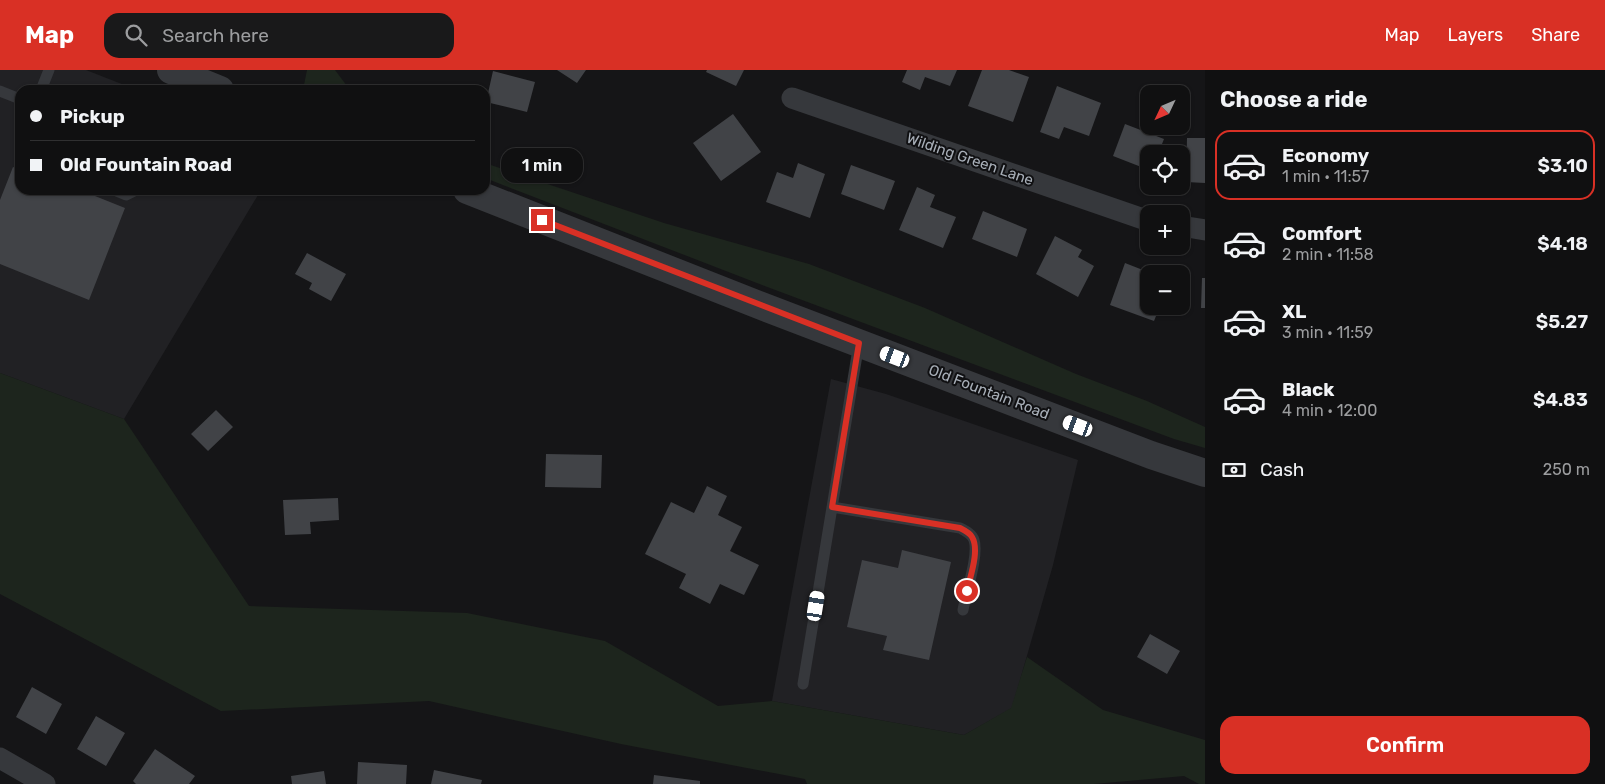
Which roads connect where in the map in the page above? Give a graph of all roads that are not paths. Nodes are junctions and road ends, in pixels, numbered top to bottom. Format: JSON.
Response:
{"nodes":[{"id":1,"x":49,"y":70,"type":"edge"},
{"id":2,"x":171,"y":70,"type":"edge"},
{"id":3,"x":43,"y":85,"type":"edge"},
{"id":4,"x":208,"y":85,"type":"edge"},
{"id":5,"x":0,"y":91,"type":"edge"},
{"id":6,"x":15,"y":97,"type":"edge"},
{"id":7,"x":792,"y":98,"type":"dead end"},
{"id":8,"x":480,"y":195,"type":"edge"},
{"id":9,"x":1140,"y":218,"type":"edge"},
{"id":10,"x":1190,"y":228,"type":"edge"},
{"id":11,"x":1205,"y":230,"type":"edge"},
{"id":12,"x":859,"y":343,"type":"junction"},
{"id":13,"x":1205,"y":473,"type":"edge"},
{"id":14,"x":832,"y":507,"type":"junction"},
{"id":15,"x":963,"y":610,"type":"dead end"},
{"id":16,"x":803,"y":684,"type":"dead end"},
{"id":17,"x":0,"y":758,"type":"edge"},
{"id":18,"x":21,"y":778,"type":"edge"},
{"id":19,"x":45,"y":784,"type":"edge"}],
"edges":[{"from":1,"to":3,"type":"lane"},
{"from":2,"to":4,"type":"street"},
{"from":5,"to":6,"type":"lane"},
{"from":7,"to":9,"type":"street","name":"Wilding Green Lane"},
{"from":8,"to":12,"type":"street","name":"Old Fountain Road"},
{"from":10,"to":11,"type":"street"},
{"from":12,"to":13,"type":"street","name":"Old Fountain Road"},
{"from":12,"to":14,"type":"lane"},
{"from":14,"to":15,"type":"lane"},
{"from":14,"to":16,"type":"lane"},
{"from":17,"to":18,"type":"street"},
{"from":18,"to":19,"type":"street"}]}
